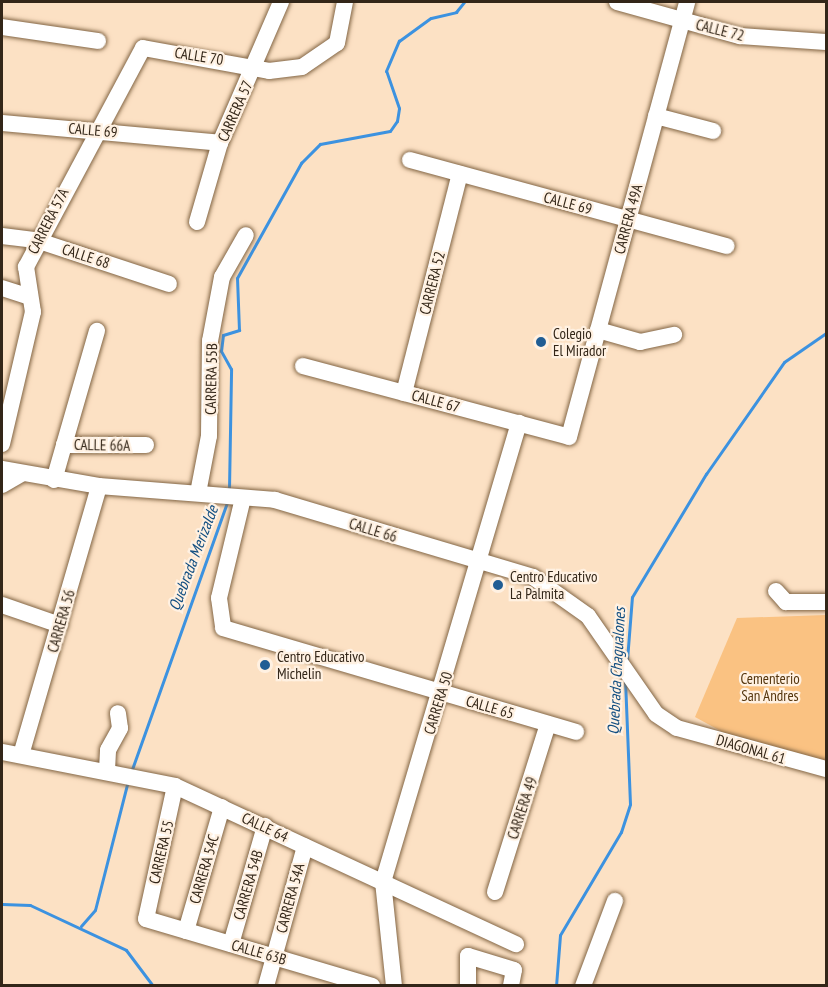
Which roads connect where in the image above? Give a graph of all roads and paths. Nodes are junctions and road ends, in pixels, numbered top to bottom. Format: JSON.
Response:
{"nodes":[{"id":1,"x":281,"y":2,"type":"edge"},
{"id":2,"x":345,"y":2,"type":"edge"},
{"id":3,"x":617,"y":2,"type":"edge"},
{"id":4,"x":687,"y":2,"type":"edge"},
{"id":5,"x":682,"y":20,"type":"junction"},
{"id":6,"x":2,"y":27,"type":"edge"},
{"id":7,"x":98,"y":41,"type":"dead end"},
{"id":8,"x":826,"y":42,"type":"edge"},
{"id":9,"x":143,"y":48,"type":"joint"},
{"id":10,"x":255,"y":66,"type":"junction"},
{"id":11,"x":656,"y":116,"type":"junction"},
{"id":12,"x":2,"y":123,"type":"edge"},
{"id":13,"x":98,"y":130,"type":"junction"},
{"id":14,"x":713,"y":132,"type":"dead end"},
{"id":15,"x":220,"y":142,"type":"junction"},
{"id":16,"x":410,"y":160,"type":"dead end"},
{"id":17,"x":460,"y":174,"type":"junction"},
{"id":18,"x":628,"y":219,"type":"junction"},
{"id":19,"x":197,"y":222,"type":"dead end"},
{"id":20,"x":246,"y":235,"type":"dead end"},
{"id":21,"x":2,"y":236,"type":"edge"},
{"id":22,"x":36,"y":240,"type":"junction"},
{"id":23,"x":727,"y":246,"type":"dead end"},
{"id":24,"x":169,"y":284,"type":"dead end"},
{"id":25,"x":2,"y":288,"type":"edge"},
{"id":26,"x":30,"y":297,"type":"junction"},
{"id":27,"x":598,"y":330,"type":"junction"},
{"id":28,"x":97,"y":331,"type":"dead end"},
{"id":29,"x":674,"y":335,"type":"dead end"},
{"id":30,"x":303,"y":366,"type":"dead end"},
{"id":31,"x":9,"y":380,"type":"edge"},
{"id":32,"x":404,"y":393,"type":"junction"},
{"id":33,"x":519,"y":423,"type":"junction"},
{"id":34,"x":569,"y":437,"type":"joint"},
{"id":35,"x":2,"y":444,"type":"edge"},
{"id":36,"x":146,"y":445,"type":"dead end"},
{"id":37,"x":62,"y":447,"type":"junction"},
{"id":38,"x":2,"y":469,"type":"edge"},
{"id":39,"x":21,"y":474,"type":"junction"},
{"id":40,"x":54,"y":480,"type":"junction"},
{"id":41,"x":2,"y":485,"type":"edge"},
{"id":42,"x":99,"y":486,"type":"junction"},
{"id":43,"x":198,"y":493,"type":"junction"},
{"id":44,"x":242,"y":498,"type":"junction"},
{"id":45,"x":478,"y":561,"type":"junction"},
{"id":46,"x":776,"y":591,"type":"dead end"},
{"id":47,"x":826,"y":602,"type":"edge"},
{"id":48,"x":2,"y":605,"type":"edge"},
{"id":49,"x":60,"y":626,"type":"junction"},
{"id":50,"x":441,"y":693,"type":"junction"},
{"id":51,"x":118,"y":713,"type":"dead end"},
{"id":52,"x":548,"y":724,"type":"junction"},
{"id":53,"x":677,"y":728,"type":"joint"},
{"id":54,"x":576,"y":732,"type":"dead end"},
{"id":55,"x":2,"y":752,"type":"edge"},
{"id":56,"x":21,"y":755,"type":"junction"},
{"id":57,"x":826,"y":769,"type":"edge"},
{"id":58,"x":123,"y":772,"type":"junction"},
{"id":59,"x":175,"y":786,"type":"junction"},
{"id":60,"x":222,"y":807,"type":"junction"},
{"id":61,"x":265,"y":826,"type":"junction"},
{"id":62,"x":305,"y":846,"type":"junction"},
{"id":63,"x":382,"y":882,"type":"junction"},
{"id":64,"x":495,"y":892,"type":"dead end"},
{"id":65,"x":615,"y":901,"type":"dead end"},
{"id":66,"x":146,"y":919,"type":"joint"},
{"id":67,"x":186,"y":931,"type":"junction"},
{"id":68,"x":231,"y":944,"type":"junction"},
{"id":69,"x":516,"y":944,"type":"dead end"},
{"id":70,"x":274,"y":957,"type":"junction"},
{"id":71,"x":512,"y":978,"type":"edge"},
{"id":72,"x":336,"y":980,"type":"edge"},
{"id":73,"x":266,"y":986,"type":"edge"},
{"id":74,"x":372,"y":986,"type":"edge"},
{"id":75,"x":394,"y":986,"type":"edge"},
{"id":76,"x":468,"y":986,"type":"edge"},
{"id":77,"x":583,"y":986,"type":"edge"}],
"edges":[{"from":1,"to":10,"type":"street","name":"CARRERA 57"},
{"from":2,"to":10,"type":"street","name":"CALLE 70"},
{"from":3,"to":5,"type":"street","name":"CALLE 72"},
{"from":4,"to":5,"type":"street","name":"CARRERA 49A"},
{"from":5,"to":8,"type":"street","name":"CALLE 72"},
{"from":5,"to":11,"type":"street","name":"CARRERA 49A"},
{"from":6,"to":7,"type":"street"},
{"from":9,"to":10,"type":"street","name":"CALLE 70"},
{"from":9,"to":13,"type":"street","name":"CARRERA 57A"},
{"from":10,"to":15,"type":"street","name":"CARRERA 57"},
{"from":11,"to":14,"type":"street"},
{"from":11,"to":18,"type":"street","name":"CARRERA 49A"},
{"from":12,"to":13,"type":"street","name":"CALLE 69"},
{"from":13,"to":15,"type":"street","name":"CALLE 69"},
{"from":13,"to":22,"type":"street","name":"CARRERA 57A"},
{"from":15,"to":19,"type":"street","name":"CARRERA 57"},
{"from":16,"to":17,"type":"street","name":"CALLE 69"},
{"from":17,"to":18,"type":"street","name":"CALLE 69"},
{"from":17,"to":32,"type":"street","name":"CARRERA 52"},
{"from":18,"to":23,"type":"street","name":"CALLE 69"},
{"from":18,"to":27,"type":"street","name":"CARRERA 49A"},
{"from":20,"to":43,"type":"street","name":"CARRERA 55B"},
{"from":21,"to":22,"type":"street","name":"CALLE 68"},
{"from":22,"to":24,"type":"street","name":"CALLE 68"},
{"from":22,"to":26,"type":"street","name":"CARRERA 57A"},
{"from":25,"to":26,"type":"street"},
{"from":26,"to":31,"type":"street","name":"CARRERA 57A"},
{"from":27,"to":29,"type":"street"},
{"from":27,"to":34,"type":"street","name":"CARRERA 49A"},
{"from":28,"to":37,"type":"street"},
{"from":30,"to":32,"type":"street","name":"CALLE 67"},
{"from":31,"to":35,"type":"street","name":"CARRERA 57A"},
{"from":32,"to":33,"type":"street","name":"CALLE 67"},
{"from":33,"to":34,"type":"street","name":"CALLE 67"},
{"from":33,"to":45,"type":"street","name":"CARRERA 50"},
{"from":36,"to":37,"type":"street","name":"CALLE 66A"},
{"from":37,"to":40,"type":"street"},
{"from":38,"to":39,"type":"street","name":"CALLE 66"},
{"from":39,"to":40,"type":"street","name":"CALLE 66"},
{"from":39,"to":41,"type":"street"},
{"from":40,"to":42,"type":"street","name":"CALLE 66"},
{"from":42,"to":43,"type":"street","name":"CALLE 66"},
{"from":42,"to":49,"type":"street","name":"CARRERA 56"},
{"from":43,"to":44,"type":"street","name":"CALLE 66"},
{"from":44,"to":45,"type":"street","name":"CALLE 66"},
{"from":44,"to":50,"type":"street","name":"CALLE 65"},
{"from":45,"to":50,"type":"street","name":"CARRERA 50"},
{"from":45,"to":53,"type":"street","name":"CALLE 66"},
{"from":46,"to":47,"type":"street"},
{"from":48,"to":49,"type":"street"},
{"from":49,"to":56,"type":"street","name":"CARRERA 56"},
{"from":50,"to":52,"type":"street","name":"CALLE 65"},
{"from":50,"to":63,"type":"street","name":"CARRERA 50"},
{"from":51,"to":58,"type":"street"},
{"from":52,"to":54,"type":"street","name":"CALLE 65"},
{"from":52,"to":64,"type":"street","name":"CARRERA 49"},
{"from":53,"to":57,"type":"street","name":"DIAGONAL 61"},
{"from":55,"to":56,"type":"street","name":"CALLE 64"},
{"from":56,"to":58,"type":"street","name":"CALLE 64"},
{"from":58,"to":59,"type":"street","name":"CALLE 64"},
{"from":59,"to":60,"type":"street","name":"CALLE 64"},
{"from":59,"to":66,"type":"street","name":"CARRERA 55"},
{"from":60,"to":61,"type":"street","name":"CALLE 64"},
{"from":60,"to":67,"type":"street","name":"CARRERA 54C"},
{"from":61,"to":62,"type":"street","name":"CALLE 64"},
{"from":61,"to":68,"type":"street","name":"CARRERA 54B"},
{"from":62,"to":63,"type":"street","name":"CALLE 64"},
{"from":62,"to":70,"type":"street","name":"CARRERA 54A"},
{"from":63,"to":69,"type":"street","name":"CALLE 64"},
{"from":63,"to":75,"type":"street","name":"CARRERA 50"},
{"from":65,"to":77,"type":"street"},
{"from":66,"to":67,"type":"street","name":"CALLE 63B"},
{"from":67,"to":68,"type":"street","name":"CALLE 63B"},
{"from":68,"to":70,"type":"street","name":"CALLE 63B"},
{"from":70,"to":72,"type":"street","name":"CALLE 63B"},
{"from":70,"to":73,"type":"street","name":"CARRERA 54A"},
{"from":71,"to":76,"type":"street"},
{"from":72,"to":74,"type":"street","name":"CALLE 63B"}]}
